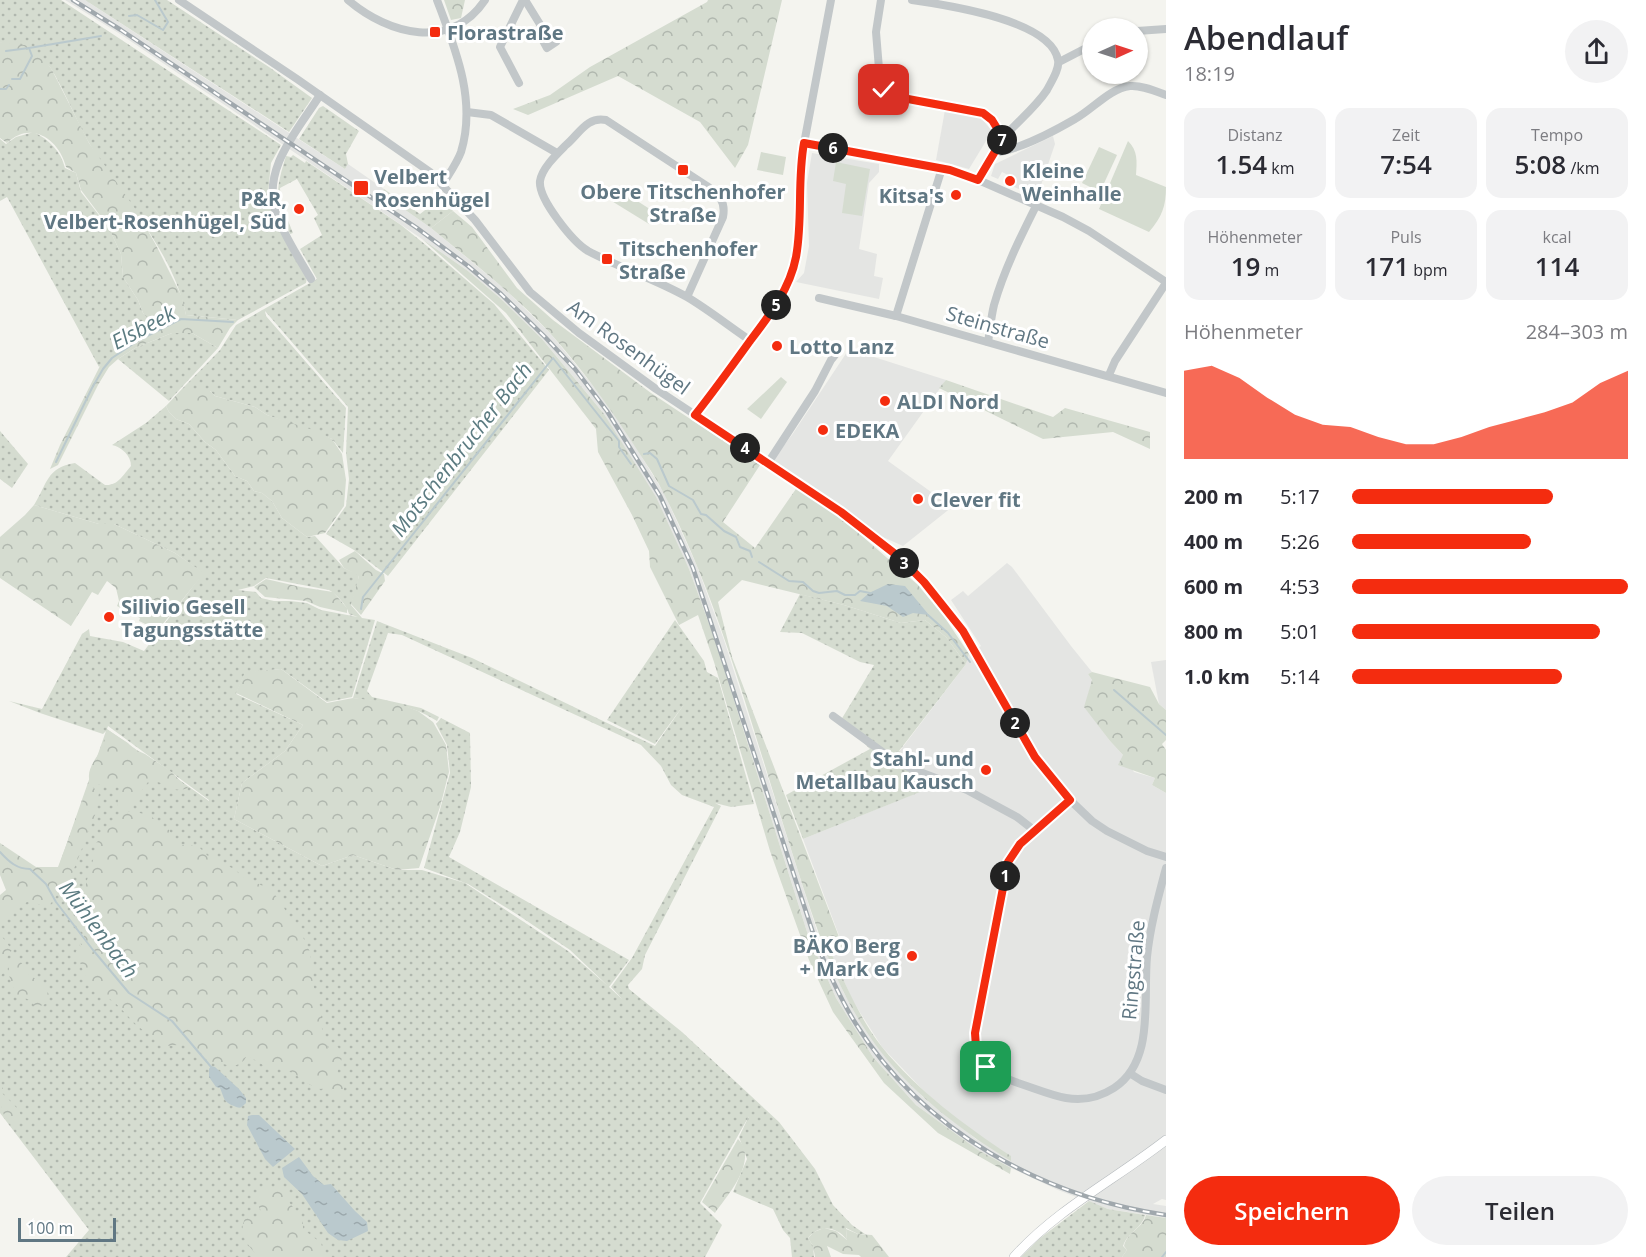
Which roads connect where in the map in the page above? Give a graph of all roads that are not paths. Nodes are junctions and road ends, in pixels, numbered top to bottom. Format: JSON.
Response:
{"nodes":[{"id":1,"x":179,"y":0,"type":"edge"},
{"id":2,"x":348,"y":0,"type":"edge"},
{"id":3,"x":437,"y":0,"type":"edge"},
{"id":4,"x":485,"y":0,"type":"edge"},
{"id":5,"x":524,"y":0,"type":"edge"},
{"id":6,"x":831,"y":0,"type":"edge"},
{"id":7,"x":881,"y":0,"type":"edge"},
{"id":8,"x":912,"y":0,"type":"edge"},
{"id":9,"x":1166,"y":29,"type":"edge"},
{"id":10,"x":448,"y":30,"type":"junction"},
{"id":11,"x":1148,"y":30,"type":"edge"},
{"id":12,"x":546,"y":34,"type":"dead end"},
{"id":13,"x":1082,"y":50,"type":"edge"},
{"id":14,"x":1059,"y":62,"type":"junction"},
{"id":15,"x":519,"y":83,"type":"dead end"},
{"id":16,"x":320,"y":95,"type":"junction"},
{"id":17,"x":1166,"y":95,"type":"edge"},
{"id":18,"x":467,"y":112,"type":"junction"},
{"id":19,"x":1003,"y":138,"type":"junction"},
{"id":20,"x":804,"y":143,"type":"junction"},
{"id":21,"x":557,"y":153,"type":"junction"},
{"id":22,"x":994,"y":153,"type":"junction"},
{"id":23,"x":942,"y":168,"type":"junction"},
{"id":24,"x":978,"y":180,"type":"junction"},
{"id":25,"x":443,"y":184,"type":"junction"},
{"id":26,"x":1036,"y":206,"type":"junction"},
{"id":27,"x":311,"y":279,"type":"dead end"},
{"id":28,"x":1166,"y":282,"type":"edge"},
{"id":29,"x":687,"y":297,"type":"junction"},
{"id":30,"x":819,"y":298,"type":"dead end"},
{"id":31,"x":896,"y":316,"type":"junction"},
{"id":32,"x":751,"y":341,"type":"junction"},
{"id":33,"x":988,"y":342,"type":"junction"},
{"id":34,"x":835,"y":355,"type":"dead end"},
{"id":35,"x":1108,"y":375,"type":"junction"},
{"id":36,"x":1166,"y":393,"type":"edge"},
{"id":37,"x":695,"y":415,"type":"junction"},
{"id":38,"x":768,"y":463,"type":"junction"},
{"id":39,"x":833,"y":716,"type":"dead end"},
{"id":40,"x":1070,"y":800,"type":"junction"},
{"id":41,"x":1035,"y":831,"type":"junction"},
{"id":42,"x":1166,"y":857,"type":"edge"},
{"id":43,"x":1166,"y":868,"type":"edge"},
{"id":44,"x":1131,"y":1074,"type":"junction"},
{"id":45,"x":1166,"y":1090,"type":"edge"},
{"id":46,"x":1166,"y":1140,"type":"edge"},
{"id":47,"x":1014,"y":1257,"type":"edge"}],
"edges":[{"from":1,"to":16,"type":"street","name":"Am Rosenhügel"},
{"from":2,"to":10,"type":"street"},
{"from":3,"to":10,"type":"street"},
{"from":4,"to":10,"type":"street"},
{"from":5,"to":12,"type":"street"},
{"from":5,"to":15,"type":"street"},
{"from":6,"to":20,"type":"street"},
{"from":7,"to":19,"type":"street"},
{"from":8,"to":14,"type":"street"},
{"from":9,"to":11,"type":"street"},
{"from":10,"to":18,"type":"street"},
{"from":13,"to":14,"type":"street"},
{"from":14,"to":19,"type":"street"},
{"from":16,"to":25,"type":"street","name":"Am Rosenhügel"},
{"from":16,"to":27,"type":"street"},
{"from":17,"to":22,"type":"street"},
{"from":18,"to":21,"type":"street"},
{"from":18,"to":25,"type":"street"},
{"from":19,"to":22,"type":"street"},
{"from":20,"to":23,"type":"street"},
{"from":20,"to":32,"type":"street"},
{"from":21,"to":29,"type":"street"},
{"from":21,"to":29,"type":"street"},
{"from":22,"to":24,"type":"street"},
{"from":23,"to":24,"type":"street"},
{"from":23,"to":31,"type":"street"},
{"from":24,"to":26,"type":"street"},
{"from":25,"to":37,"type":"street","name":"Am Rosenhügel"},
{"from":26,"to":28,"type":"street"},
{"from":26,"to":33,"type":"street"},
{"from":28,"to":35,"type":"street"},
{"from":29,"to":32,"type":"street"},
{"from":30,"to":31,"type":"street","name":"Steinstraße"},
{"from":31,"to":33,"type":"street","name":"Steinstraße"},
{"from":32,"to":37,"type":"street"},
{"from":33,"to":35,"type":"street","name":"Steinstraße"},
{"from":34,"to":38,"type":"street"},
{"from":35,"to":36,"type":"street","name":"Steinstraße"},
{"from":37,"to":38,"type":"street","name":"Am Rosenhügel"},
{"from":38,"to":40,"type":"street","name":"Am Rosenhügel"},
{"from":39,"to":41,"type":"street"},
{"from":40,"to":41,"type":"street"},
{"from":40,"to":42,"type":"street","name":"Am Rosenhügel"},
{"from":41,"to":44,"type":"street"},
{"from":43,"to":44,"type":"street","name":"Ringstraße"},
{"from":44,"to":45,"type":"street"},
{"from":46,"to":47,"type":"main road"}]}
